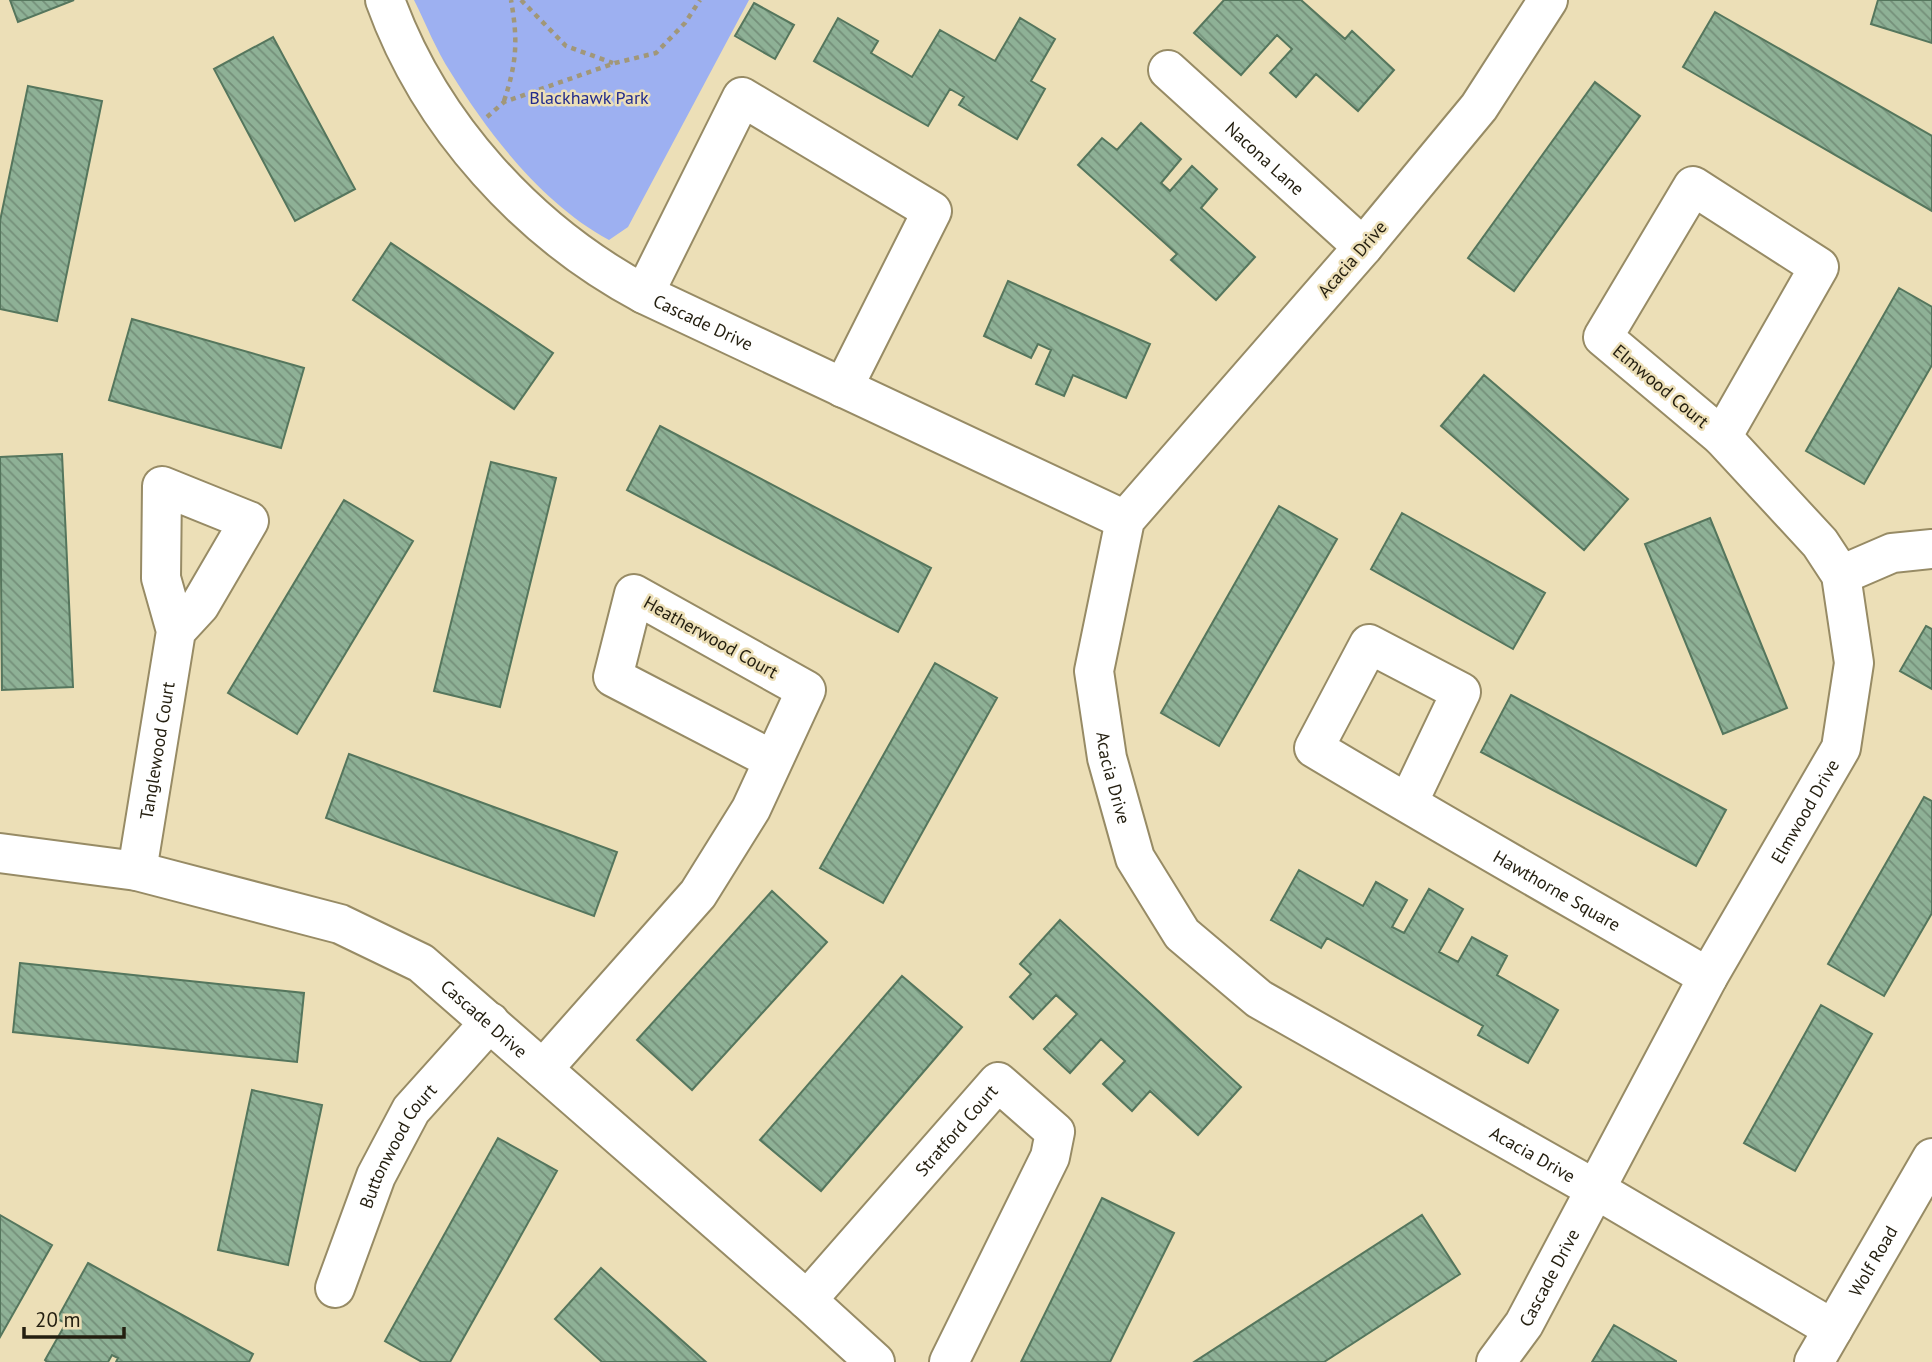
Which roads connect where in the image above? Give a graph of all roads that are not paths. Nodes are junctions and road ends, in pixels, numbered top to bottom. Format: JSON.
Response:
{"nodes":[{"id":1,"x":385,"y":0,"type":"edge"},
{"id":2,"x":1531,"y":7,"type":"edge"},
{"id":3,"x":1168,"y":70,"type":"dead end"},
{"id":4,"x":1363,"y":247,"type":"junction"},
{"id":5,"x":644,"y":294,"type":"junction"},
{"id":6,"x":843,"y":388,"type":"junction"},
{"id":7,"x":1722,"y":437,"type":"junction"},
{"id":8,"x":1125,"y":520,"type":"junction"},
{"id":9,"x":1932,"y":549,"type":"edge"},
{"id":10,"x":1841,"y":575,"type":"junction"},
{"id":11,"x":176,"y":631,"type":"dead end"},
{"id":12,"x":773,"y":760,"type":"junction"},
{"id":13,"x":1408,"y":803,"type":"dead end"},
{"id":14,"x":0,"y":853,"type":"edge"},
{"id":15,"x":136,"y":871,"type":"junction"},
{"id":16,"x":1708,"y":977,"type":"junction"},
{"id":17,"x":490,"y":1022,"type":"junction"},
{"id":18,"x":544,"y":1069,"type":"junction"},
{"id":19,"x":1932,"y":1158,"type":"edge"},
{"id":20,"x":1595,"y":1189,"type":"junction"},
{"id":21,"x":335,"y":1288,"type":"dead end"},
{"id":22,"x":807,"y":1300,"type":"junction"},
{"id":23,"x":1833,"y":1329,"type":"junction"},
{"id":24,"x":875,"y":1362,"type":"edge"},
{"id":25,"x":949,"y":1362,"type":"edge"},
{"id":26,"x":1496,"y":1362,"type":"edge"},
{"id":27,"x":1814,"y":1362,"type":"edge"}],
"edges":[{"from":1,"to":5,"type":"street","name":"Cascade Drive"},
{"from":2,"to":4,"type":"street","name":"Acacia Drive"},
{"from":3,"to":4,"type":"street","name":"Nacona Lane"},
{"from":4,"to":8,"type":"street","name":"Acacia Drive"},
{"from":5,"to":6,"type":"street","name":"Cascade Drive"},
{"from":5,"to":6,"type":"street"},
{"from":6,"to":8,"type":"street","name":"Cascade Drive"},
{"from":7,"to":7,"type":"street","name":"Elmwood Court"},
{"from":7,"to":10,"type":"street","name":"Elmwood Drive"},
{"from":8,"to":20,"type":"street","name":"Acacia Drive"},
{"from":9,"to":10,"type":"street"},
{"from":10,"to":16,"type":"street","name":"Elmwood Drive"},
{"from":11,"to":15,"type":"street","name":"Tanglewood Court"},
{"from":12,"to":12,"type":"street","name":"Heatherwood Court"},
{"from":12,"to":18,"type":"street","name":"Heatherwood Court"},
{"from":13,"to":16,"type":"street","name":"Hawthorne Square"},
{"from":14,"to":15,"type":"street","name":"Cascade Drive"},
{"from":15,"to":17,"type":"street","name":"Cascade Drive"},
{"from":16,"to":20,"type":"street","name":"Elmwood Drive"},
{"from":17,"to":18,"type":"street","name":"Cascade Drive"},
{"from":17,"to":21,"type":"street","name":"Buttonwood Court"},
{"from":18,"to":22,"type":"street","name":"Cascade Drive"},
{"from":19,"to":23,"type":"street","name":"Wolf Road"},
{"from":20,"to":23,"type":"street","name":"Acacia Drive"},
{"from":20,"to":26,"type":"street","name":"Cascade Drive"},
{"from":22,"to":24,"type":"street","name":"Cascade Drive"},
{"from":22,"to":25,"type":"street","name":"Stratford Court"},
{"from":23,"to":27,"type":"street","name":"Wolf Road"}]}
